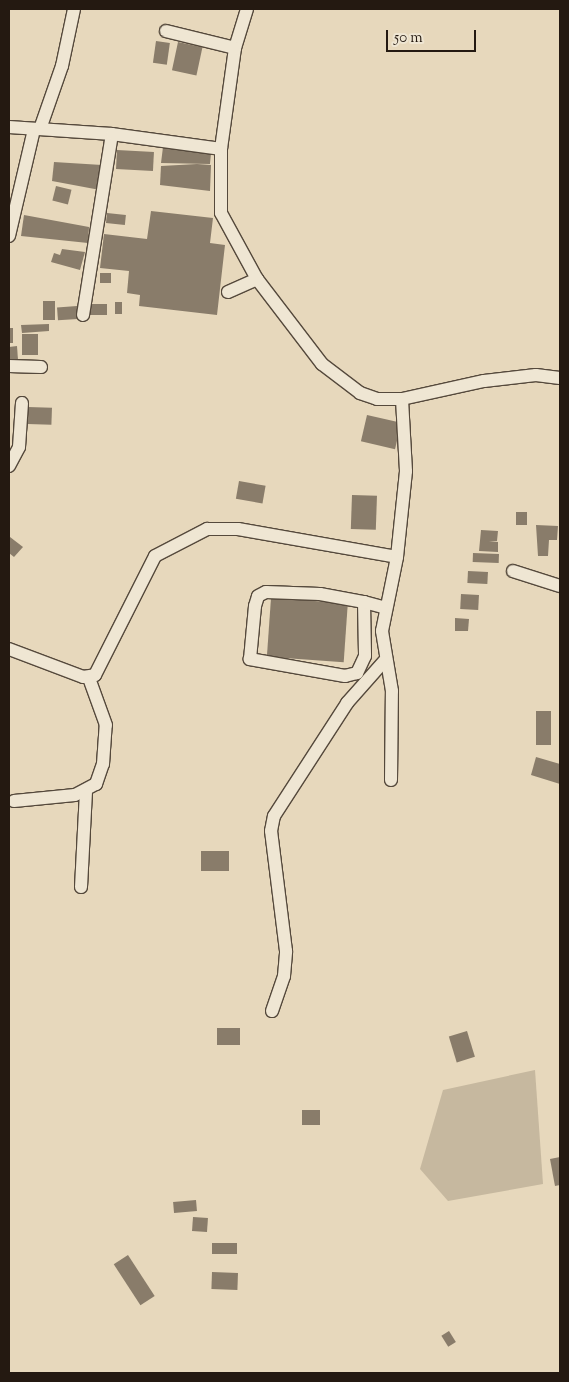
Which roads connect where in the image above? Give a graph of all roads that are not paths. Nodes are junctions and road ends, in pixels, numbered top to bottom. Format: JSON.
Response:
{"nodes":[{"id":1,"x":74,"y":9,"type":"edge"},
{"id":2,"x":247,"y":9,"type":"edge"},
{"id":3,"x":166,"y":32,"type":"dead end"},
{"id":4,"x":235,"y":48,"type":"junction"},
{"id":5,"x":9,"y":127,"type":"edge"},
{"id":6,"x":37,"y":129,"type":"junction"},
{"id":7,"x":112,"y":134,"type":"junction"},
{"id":8,"x":221,"y":149,"type":"junction"},
{"id":9,"x":9,"y":236,"type":"edge"},
{"id":10,"x":257,"y":279,"type":"junction"},
{"id":11,"x":228,"y":292,"type":"dead end"},
{"id":12,"x":84,"y":315,"type":"dead end"},
{"id":13,"x":9,"y":366,"type":"edge"},
{"id":14,"x":41,"y":366,"type":"dead end"},
{"id":15,"x":560,"y":378,"type":"edge"},
{"id":16,"x":402,"y":398,"type":"junction"},
{"id":17,"x":22,"y":403,"type":"dead end"},
{"id":18,"x":9,"y":466,"type":"edge"},
{"id":19,"x":397,"y":557,"type":"junction"},
{"id":20,"x":513,"y":571,"type":"dead end"},
{"id":21,"x":560,"y":586,"type":"edge"},
{"id":22,"x":364,"y":602,"type":"junction"},
{"id":23,"x":386,"y":608,"type":"junction"},
{"id":24,"x":9,"y":649,"type":"edge"},
{"id":25,"x":386,"y":658,"type":"junction"},
{"id":26,"x":89,"y":678,"type":"junction"},
{"id":27,"x":391,"y":780,"type":"dead end"},
{"id":28,"x":86,"y":790,"type":"junction"},
{"id":29,"x":14,"y":801,"type":"dead end"},
{"id":30,"x":81,"y":886,"type":"dead end"},
{"id":31,"x":272,"y":1011,"type":"dead end"}],
"edges":[{"from":1,"to":6,"type":"street"},
{"from":2,"to":4,"type":"street"},
{"from":3,"to":4,"type":"street"},
{"from":4,"to":8,"type":"street"},
{"from":5,"to":6,"type":"street"},
{"from":6,"to":7,"type":"street"},
{"from":6,"to":9,"type":"street"},
{"from":7,"to":8,"type":"street"},
{"from":7,"to":12,"type":"street"},
{"from":8,"to":10,"type":"street"},
{"from":10,"to":11,"type":"street"},
{"from":10,"to":16,"type":"street"},
{"from":13,"to":14,"type":"street"},
{"from":15,"to":16,"type":"street"},
{"from":16,"to":19,"type":"street"},
{"from":17,"to":18,"type":"street"},
{"from":19,"to":23,"type":"street"},
{"from":19,"to":26,"type":"street"},
{"from":20,"to":21,"type":"street"},
{"from":22,"to":22,"type":"street"},
{"from":22,"to":23,"type":"street"},
{"from":23,"to":25,"type":"street"},
{"from":24,"to":26,"type":"street"},
{"from":25,"to":27,"type":"street"},
{"from":25,"to":31,"type":"street"},
{"from":26,"to":28,"type":"street"},
{"from":28,"to":29,"type":"street"},
{"from":28,"to":30,"type":"street"}]}
